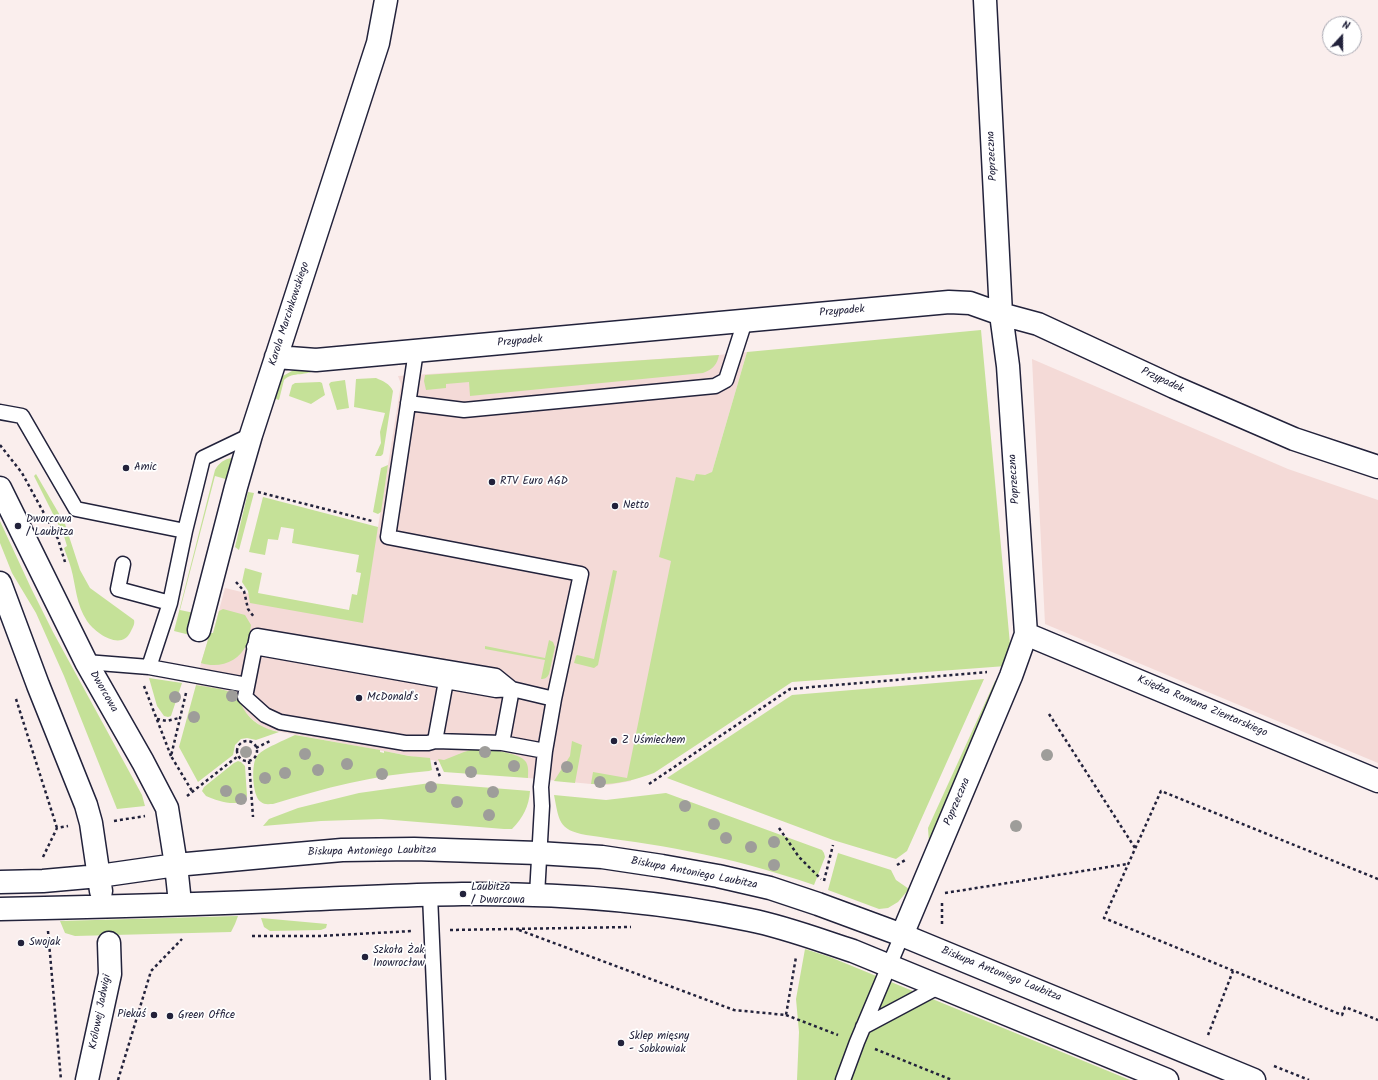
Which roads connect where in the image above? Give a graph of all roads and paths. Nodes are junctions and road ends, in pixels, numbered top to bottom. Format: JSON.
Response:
{"nodes":[{"id":1,"x":386,"y":0,"type":"edge"},
{"id":2,"x":985,"y":0,"type":"edge"},
{"id":3,"x":1001,"y":314,"type":"junction"},
{"id":4,"x":745,"y":321,"type":"junction"},
{"id":5,"x":416,"y":351,"type":"junction"},
{"id":6,"x":276,"y":357,"type":"junction"},
{"id":7,"x":408,"y":403,"type":"junction"},
{"id":8,"x":0,"y":412,"type":"edge"},
{"id":9,"x":252,"y":436,"type":"junction"},
{"id":10,"x":0,"y":445,"type":"edge"},
{"id":11,"x":1378,"y":467,"type":"edge"},
{"id":12,"x":236,"y":487,"type":"junction"},
{"id":13,"x":0,"y":488,"type":"edge"},
{"id":14,"x":389,"y":525,"type":"junction"},
{"id":15,"x":185,"y":531,"type":"junction"},
{"id":16,"x":123,"y":564,"type":"dead end"},
{"id":17,"x":66,"y":568,"type":"dead end"},
{"id":18,"x":214,"y":570,"type":"junction"},
{"id":19,"x":0,"y":583,"type":"edge"},
{"id":20,"x":170,"y":603,"type":"junction"},
{"id":21,"x":198,"y":630,"type":"dead end"},
{"id":22,"x":1026,"y":634,"type":"junction"},
{"id":23,"x":268,"y":638,"type":"junction"},
{"id":24,"x":254,"y":647,"type":"junction"},
{"id":25,"x":86,"y":662,"type":"junction"},
{"id":26,"x":142,"y":666,"type":"junction"},
{"id":27,"x":992,"y":672,"type":"dead end"},
{"id":28,"x":191,"y":674,"type":"junction"},
{"id":29,"x":446,"y":681,"type":"junction"},
{"id":30,"x":247,"y":685,"type":"junction"},
{"id":31,"x":512,"y":689,"type":"junction"},
{"id":32,"x":14,"y":693,"type":"dead end"},
{"id":33,"x":554,"y":699,"type":"junction"},
{"id":34,"x":1049,"y":714,"type":"dead end"},
{"id":35,"x":179,"y":718,"type":"junction"},
{"id":36,"x":156,"y":719,"type":"junction"},
{"id":37,"x":435,"y":741,"type":"junction"},
{"id":38,"x":502,"y":743,"type":"junction"},
{"id":39,"x":545,"y":751,"type":"junction"},
{"id":40,"x":171,"y":756,"type":"junction"},
{"id":41,"x":238,"y":756,"type":"junction"},
{"id":42,"x":249,"y":761,"type":"junction"},
{"id":43,"x":1378,"y":781,"type":"edge"},
{"id":44,"x":649,"y":784,"type":"dead end"},
{"id":45,"x":253,"y":817,"type":"dead end"},
{"id":46,"x":57,"y":828,"type":"dead end"},
{"id":47,"x":779,"y":828,"type":"dead end"},
{"id":48,"x":833,"y":845,"type":"dead end"},
{"id":49,"x":1135,"y":848,"type":"junction"},
{"id":50,"x":538,"y":853,"type":"junction"},
{"id":51,"x":910,"y":857,"type":"dead end"},
{"id":52,"x":1128,"y":864,"type":"junction"},
{"id":53,"x":176,"y":865,"type":"junction"},
{"id":54,"x":897,"y":865,"type":"dead end"},
{"id":55,"x":99,"y":876,"type":"junction"},
{"id":56,"x":1378,"y":879,"type":"edge"},
{"id":57,"x":0,"y":882,"type":"edge"},
{"id":58,"x":942,"y":893,"type":"dead end"},
{"id":59,"x":430,"y":895,"type":"junction"},
{"id":60,"x":537,"y":895,"type":"junction"},
{"id":61,"x":180,"y":903,"type":"junction"},
{"id":62,"x":102,"y":906,"type":"junction"},
{"id":63,"x":0,"y":908,"type":"edge"},
{"id":64,"x":633,"y":927,"type":"dead end"},
{"id":65,"x":516,"y":929,"type":"junction"},
{"id":66,"x":432,"y":930,"type":"junction"},
{"id":67,"x":806,"y":935,"type":"junction"},
{"id":68,"x":902,"y":935,"type":"junction"},
{"id":69,"x":252,"y":936,"type":"dead end"},
{"id":70,"x":182,"y":939,"type":"dead end"},
{"id":71,"x":109,"y":943,"type":"dead end"},
{"id":72,"x":888,"y":965,"type":"junction"},
{"id":73,"x":1233,"y":971,"type":"junction"},
{"id":74,"x":940,"y":986,"type":"junction"},
{"id":75,"x":1378,"y":1020,"type":"edge"},
{"id":76,"x":863,"y":1027,"type":"junction"},
{"id":77,"x":1198,"y":1057,"type":"junction"},
{"id":78,"x":1267,"y":1063,"type":"dead end"},
{"id":79,"x":87,"y":1080,"type":"edge"},
{"id":80,"x":118,"y":1080,"type":"edge"},
{"id":81,"x":438,"y":1080,"type":"edge"},
{"id":82,"x":844,"y":1080,"type":"edge"},
{"id":83,"x":1167,"y":1080,"type":"edge"},
{"id":84,"x":1254,"y":1080,"type":"edge"},
{"id":85,"x":1309,"y":1080,"type":"edge"}],
"edges":[{"from":1,"to":6,"type":"main road","name":"Karola Marcinkowskiego"},
{"from":2,"to":3,"type":"main road","name":"Poprzeczna"},
{"from":3,"to":4,"type":"main road","name":"Przypadek"},
{"from":3,"to":11,"type":"main road","name":"Przypadek"},
{"from":3,"to":22,"type":"main road","name":"Poprzeczna"},
{"from":4,"to":5,"type":"main road","name":"Przypadek"},
{"from":4,"to":7,"type":"lane"},
{"from":5,"to":6,"type":"main road","name":"Przypadek"},
{"from":5,"to":7,"type":"lane"},
{"from":6,"to":9,"type":"main road","name":"Karola Marcinkowskiego"},
{"from":7,"to":14,"type":"lane"},
{"from":8,"to":15,"type":"lane"},
{"from":9,"to":12,"type":"main road","name":"Karola Marcinkowskiego"},
{"from":9,"to":15,"type":"lane"},
{"from":10,"to":17,"type":"path"},
{"from":12,"to":14,"type":"path"},
{"from":12,"to":18,"type":"main road","name":"Karola Marcinkowskiego"},
{"from":13,"to":25,"type":"main road","name":"Dworcowa"},
{"from":14,"to":33,"type":"lane"},
{"from":15,"to":20,"type":"lane"},
{"from":16,"to":20,"type":"lane"},
{"from":18,"to":21,"type":"main road","name":"Karola Marcinkowskiego"},
{"from":18,"to":23,"type":"path"},
{"from":19,"to":55,"type":"main road"},
{"from":20,"to":26,"type":"lane"},
{"from":22,"to":43,"type":"main road","name":"Księdza Romana Zientarskiego"},
{"from":22,"to":68,"type":"main road","name":"Poprzeczna"},
{"from":23,"to":24,"type":"lane"},
{"from":23,"to":31,"type":"lane"},
{"from":24,"to":29,"type":"lane"},
{"from":24,"to":30,"type":"lane"},
{"from":25,"to":26,"type":"lane"},
{"from":25,"to":53,"type":"main road","name":"Dworcowa"},
{"from":26,"to":28,"type":"lane"},
{"from":26,"to":36,"type":"path"},
{"from":27,"to":44,"type":"path"},
{"from":28,"to":30,"type":"lane"},
{"from":28,"to":35,"type":"path"},
{"from":29,"to":31,"type":"lane"},
{"from":29,"to":37,"type":"lane"},
{"from":30,"to":37,"type":"lane"},
{"from":31,"to":33,"type":"lane"},
{"from":31,"to":38,"type":"lane"},
{"from":32,"to":46,"type":"path"},
{"from":33,"to":39,"type":"lane"},
{"from":34,"to":49,"type":"path"},
{"from":35,"to":36,"type":"path"},
{"from":35,"to":40,"type":"path"},
{"from":36,"to":40,"type":"path"},
{"from":37,"to":38,"type":"lane"},
{"from":38,"to":39,"type":"lane"},
{"from":39,"to":50,"type":"lane"},
{"from":40,"to":41,"type":"path"},
{"from":41,"to":42,"type":"path"},
{"from":41,"to":42,"type":"path"},
{"from":42,"to":45,"type":"path"},
{"from":47,"to":48,"type":"path"},
{"from":49,"to":52,"type":"path"},
{"from":49,"to":56,"type":"path"},
{"from":50,"to":53,"type":"main road","name":"Biskupa Antoniego Laubitza"},
{"from":50,"to":60,"type":"lane"},
{"from":50,"to":68,"type":"main road","name":"Biskupa Antoniego Laubitza"},
{"from":51,"to":54,"type":"path"},
{"from":52,"to":58,"type":"path"},
{"from":52,"to":73,"type":"path"},
{"from":53,"to":55,"type":"main road","name":"Biskupa Antoniego Laubitza"},
{"from":53,"to":61,"type":"main road","name":"Dworcowa"},
{"from":55,"to":57,"type":"main road","name":"Biskupa Antoniego Laubitza"},
{"from":55,"to":62,"type":"main road"},
{"from":59,"to":60,"type":"main road"},
{"from":59,"to":61,"type":"main road"},
{"from":59,"to":66,"type":"lane"},
{"from":60,"to":67,"type":"main road"},
{"from":61,"to":62,"type":"main road"},
{"from":62,"to":63,"type":"main road"},
{"from":64,"to":65,"type":"path"},
{"from":65,"to":66,"type":"path"},
{"from":65,"to":67,"type":"path"},
{"from":66,"to":69,"type":"path"},
{"from":66,"to":81,"type":"lane"},
{"from":67,"to":72,"type":"main road"},
{"from":68,"to":72,"type":"lane"},
{"from":68,"to":77,"type":"main road","name":"Biskupa Antoniego Laubitza"},
{"from":70,"to":80,"type":"path"},
{"from":71,"to":79,"type":"main road","name":"Królowej Jadwigi"},
{"from":72,"to":74,"type":"main road"},
{"from":72,"to":76,"type":"lane"},
{"from":73,"to":75,"type":"path"},
{"from":73,"to":77,"type":"path"},
{"from":74,"to":76,"type":"lane"},
{"from":74,"to":83,"type":"main road"},
{"from":76,"to":82,"type":"lane"},
{"from":77,"to":84,"type":"main road","name":"Biskupa Antoniego Laubitza"},
{"from":78,"to":85,"type":"path"}]}
